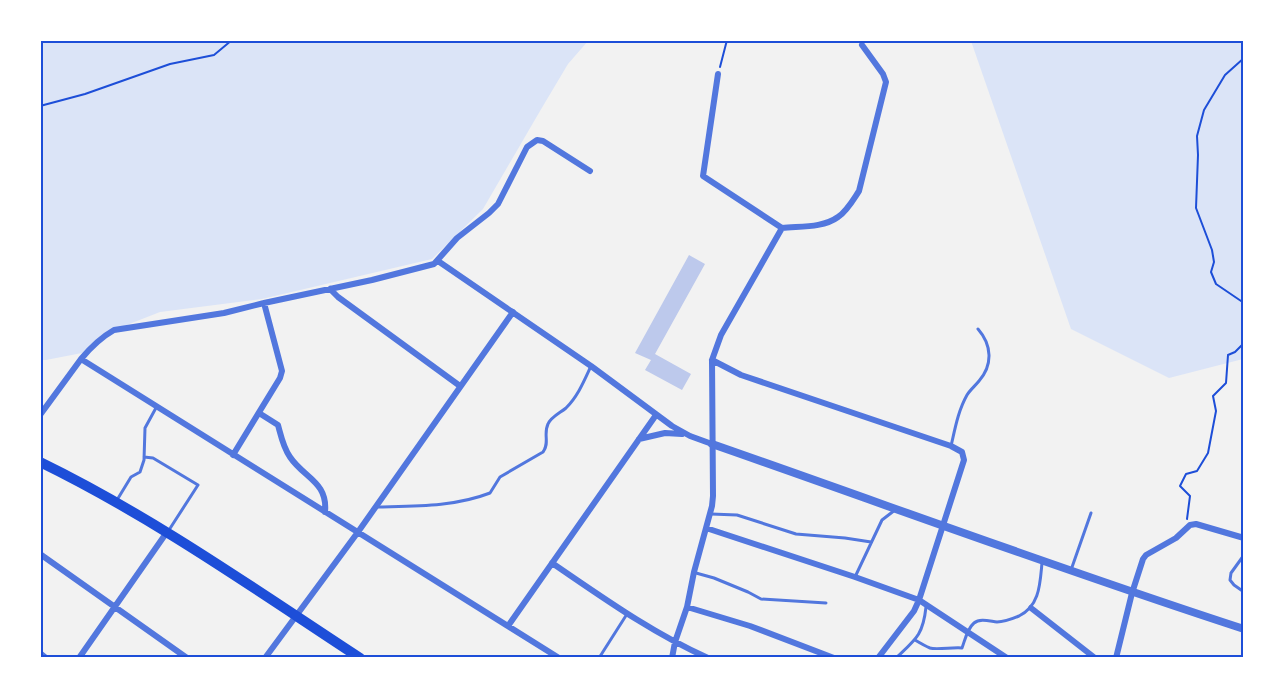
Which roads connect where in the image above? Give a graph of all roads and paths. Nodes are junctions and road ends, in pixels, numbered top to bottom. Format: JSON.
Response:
{"nodes":[{"id":1,"x":232,"y":40,"type":"edge"},
{"id":2,"x":727,"y":40,"type":"edge"},
{"id":3,"x":862,"y":45,"type":"dead end"},
{"id":4,"x":1244,"y":58,"type":"edge"},
{"id":5,"x":718,"y":74,"type":"joint"},
{"id":6,"x":40,"y":106,"type":"edge"},
{"id":7,"x":590,"y":171,"type":"dead end"},
{"id":8,"x":782,"y":228,"type":"junction"},
{"id":9,"x":438,"y":261,"type":"junction"},
{"id":10,"x":330,"y":289,"type":"junction"},
{"id":11,"x":264,"y":303,"type":"junction"},
{"id":12,"x":1244,"y":303,"type":"edge"},
{"id":13,"x":513,"y":312,"type":"junction"},
{"id":14,"x":978,"y":329,"type":"dead end"},
{"id":15,"x":1244,"y":343,"type":"edge"},
{"id":16,"x":81,"y":359,"type":"junction"},
{"id":17,"x":712,"y":360,"type":"junction"},
{"id":18,"x":591,"y":366,"type":"junction"},
{"id":19,"x":460,"y":386,"type":"junction"},
{"id":20,"x":157,"y":406,"type":"junction"},
{"id":21,"x":259,"y":413,"type":"junction"},
{"id":22,"x":40,"y":415,"type":"edge"},
{"id":23,"x":656,"y":415,"type":"junction"},
{"id":24,"x":688,"y":435,"type":"junction"},
{"id":25,"x":639,"y":439,"type":"junction"},
{"id":26,"x":712,"y":444,"type":"junction"},
{"id":27,"x":951,"y":446,"type":"junction"},
{"id":28,"x":233,"y":454,"type":"junction"},
{"id":29,"x":144,"y":457,"type":"junction"},
{"id":30,"x":40,"y":462,"type":"edge"},
{"id":31,"x":116,"y":501,"type":"junction"},
{"id":32,"x":376,"y":507,"type":"junction"},
{"id":33,"x":897,"y":509,"type":"junction"},
{"id":34,"x":325,"y":512,"type":"junction"},
{"id":35,"x":1091,"y":513,"type":"dead end"},
{"id":36,"x":710,"y":514,"type":"junction"},
{"id":37,"x":944,"y":525,"type":"junction"},
{"id":38,"x":706,"y":528,"type":"junction"},
{"id":39,"x":1185,"y":530,"type":"junction"},
{"id":40,"x":167,"y":532,"type":"junction"},
{"id":41,"x":358,"y":532,"type":"junction"},
{"id":42,"x":1244,"y":538,"type":"edge"},
{"id":43,"x":871,"y":542,"type":"junction"},
{"id":44,"x":40,"y":554,"type":"edge"},
{"id":45,"x":1244,"y":555,"type":"edge"},
{"id":46,"x":1042,"y":561,"type":"junction"},
{"id":47,"x":552,"y":563,"type":"junction"},
{"id":48,"x":694,"y":572,"type":"junction"},
{"id":49,"x":1071,"y":572,"type":"junction"},
{"id":50,"x":855,"y":577,"type":"junction"},
{"id":51,"x":1244,"y":592,"type":"edge"},
{"id":52,"x":1132,"y":593,"type":"junction"},
{"id":53,"x":919,"y":600,"type":"junction"},
{"id":54,"x":826,"y":603,"type":"dead end"},
{"id":55,"x":926,"y":604,"type":"junction"},
{"id":56,"x":115,"y":607,"type":"junction"},
{"id":57,"x":687,"y":607,"type":"junction"},
{"id":58,"x":1031,"y":608,"type":"junction"},
{"id":59,"x":627,"y":614,"type":"junction"},
{"id":60,"x":296,"y":616,"type":"junction"},
{"id":61,"x":508,"y":626,"type":"junction"},
{"id":62,"x":1244,"y":629,"type":"edge"},
{"id":63,"x":968,"y":632,"type":"junction"},
{"id":64,"x":915,"y":640,"type":"junction"},
{"id":65,"x":675,"y":642,"type":"junction"},
{"id":66,"x":40,"y":653,"type":"edge"},
{"id":67,"x":46,"y":657,"type":"edge"},
{"id":68,"x":79,"y":657,"type":"edge"},
{"id":69,"x":187,"y":657,"type":"edge"},
{"id":70,"x":265,"y":657,"type":"edge"},
{"id":71,"x":360,"y":657,"type":"edge"},
{"id":72,"x":559,"y":657,"type":"edge"},
{"id":73,"x":599,"y":657,"type":"edge"},
{"id":74,"x":672,"y":657,"type":"edge"},
{"id":75,"x":708,"y":657,"type":"edge"},
{"id":76,"x":834,"y":657,"type":"edge"},
{"id":77,"x":878,"y":657,"type":"edge"},
{"id":78,"x":896,"y":657,"type":"edge"},
{"id":79,"x":1007,"y":657,"type":"edge"},
{"id":80,"x":1095,"y":657,"type":"edge"},
{"id":81,"x":1116,"y":657,"type":"edge"}],
"edges":[{"from":1,"to":6,"type":"path"},
{"from":2,"to":5,"type":"path"},
{"from":3,"to":8,"type":"street"},
{"from":4,"to":12,"type":"path"},
{"from":5,"to":8,"type":"street"},
{"from":7,"to":9,"type":"street"},
{"from":8,"to":17,"type":"street"},
{"from":9,"to":10,"type":"street"},
{"from":9,"to":13,"type":"street"},
{"from":10,"to":11,"type":"street"},
{"from":10,"to":19,"type":"street"},
{"from":11,"to":16,"type":"street"},
{"from":11,"to":21,"type":"street"},
{"from":13,"to":18,"type":"street"},
{"from":13,"to":19,"type":"street"},
{"from":14,"to":27,"type":"lane"},
{"from":15,"to":39,"type":"path"},
{"from":16,"to":20,"type":"street"},
{"from":16,"to":22,"type":"street"},
{"from":17,"to":26,"type":"street"},
{"from":17,"to":27,"type":"street"},
{"from":18,"to":23,"type":"street"},
{"from":18,"to":32,"type":"lane"},
{"from":19,"to":32,"type":"street"},
{"from":20,"to":28,"type":"street"},
{"from":20,"to":29,"type":"lane"},
{"from":21,"to":28,"type":"street"},
{"from":21,"to":34,"type":"street"},
{"from":23,"to":24,"type":"street"},
{"from":23,"to":25,"type":"street"},
{"from":24,"to":25,"type":"street"},
{"from":24,"to":26,"type":"street"},
{"from":25,"to":47,"type":"street"},
{"from":26,"to":33,"type":"street"},
{"from":26,"to":36,"type":"street"},
{"from":27,"to":37,"type":"street"},
{"from":28,"to":34,"type":"street"},
{"from":29,"to":31,"type":"lane"},
{"from":29,"to":40,"type":"lane"},
{"from":30,"to":31,"type":"main road"},
{"from":31,"to":40,"type":"main road"},
{"from":32,"to":41,"type":"street"},
{"from":33,"to":37,"type":"street"},
{"from":33,"to":43,"type":"lane"},
{"from":34,"to":41,"type":"street"},
{"from":35,"to":49,"type":"lane"},
{"from":36,"to":38,"type":"street"},
{"from":36,"to":43,"type":"lane"},
{"from":37,"to":46,"type":"street"},
{"from":37,"to":53,"type":"street"},
{"from":38,"to":48,"type":"street"},
{"from":38,"to":50,"type":"street"},
{"from":39,"to":42,"type":"street"},
{"from":39,"to":52,"type":"street"},
{"from":40,"to":56,"type":"street"},
{"from":40,"to":60,"type":"main road"},
{"from":41,"to":60,"type":"street"},
{"from":41,"to":61,"type":"street"},
{"from":43,"to":50,"type":"lane"},
{"from":44,"to":56,"type":"street"},
{"from":45,"to":51,"type":"lane"},
{"from":46,"to":49,"type":"street"},
{"from":46,"to":58,"type":"lane"},
{"from":47,"to":59,"type":"street"},
{"from":47,"to":61,"type":"street"},
{"from":48,"to":54,"type":"lane"},
{"from":48,"to":57,"type":"street"},
{"from":49,"to":52,"type":"street"},
{"from":50,"to":53,"type":"street"},
{"from":52,"to":62,"type":"street"},
{"from":52,"to":81,"type":"street"},
{"from":53,"to":55,"type":"street"},
{"from":53,"to":77,"type":"street"},
{"from":55,"to":63,"type":"street"},
{"from":55,"to":64,"type":"lane"},
{"from":56,"to":68,"type":"street"},
{"from":56,"to":69,"type":"street"},
{"from":57,"to":65,"type":"street"},
{"from":57,"to":76,"type":"street"},
{"from":58,"to":63,"type":"lane"},
{"from":58,"to":80,"type":"street"},
{"from":59,"to":65,"type":"street"},
{"from":59,"to":73,"type":"lane"},
{"from":60,"to":70,"type":"street"},
{"from":60,"to":71,"type":"main road"},
{"from":61,"to":72,"type":"street"},
{"from":63,"to":64,"type":"lane"},
{"from":63,"to":79,"type":"street"},
{"from":64,"to":78,"type":"lane"},
{"from":65,"to":74,"type":"street"},
{"from":65,"to":75,"type":"street"},
{"from":66,"to":67,"type":"street"}]}
